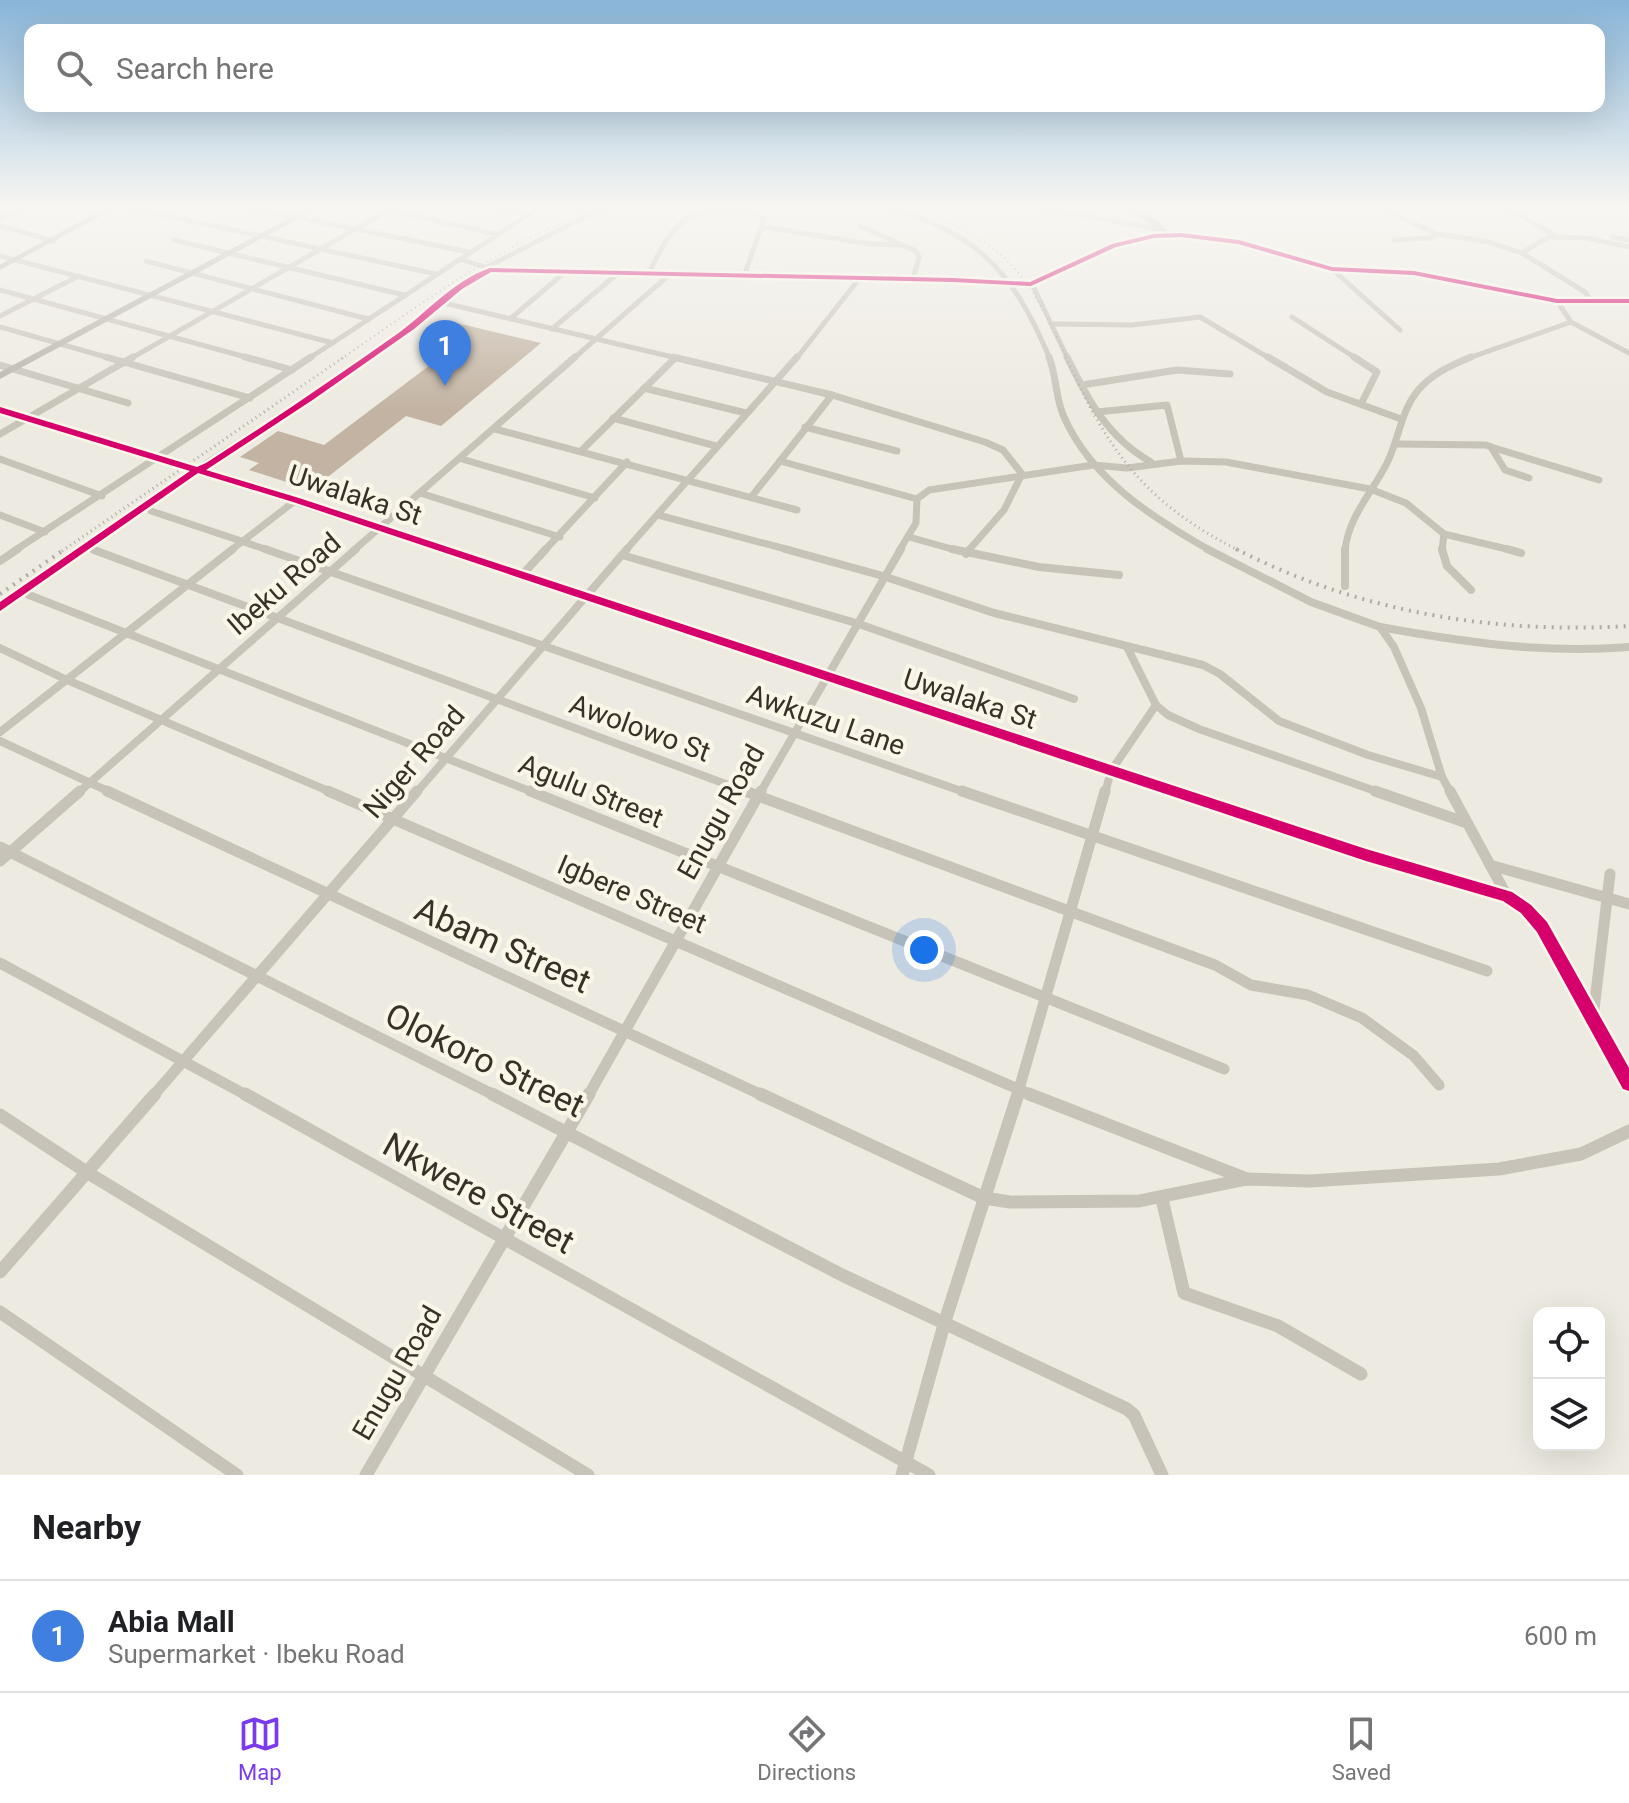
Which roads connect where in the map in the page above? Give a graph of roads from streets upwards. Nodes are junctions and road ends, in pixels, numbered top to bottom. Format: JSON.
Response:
{"nodes":[{"id":1,"x":71,"y":274,"type":"edge"},
{"id":2,"x":191,"y":274,"type":"joint"},
{"id":3,"x":276,"y":274,"type":"edge"},
{"id":4,"x":316,"y":274,"type":"edge"},
{"id":5,"x":436,"y":274,"type":"edge"},
{"id":6,"x":481,"y":274,"type":"edge"},
{"id":7,"x":563,"y":274,"type":"edge"},
{"id":8,"x":608,"y":274,"type":"edge"},
{"id":9,"x":617,"y":274,"type":"junction"},
{"id":10,"x":914,"y":274,"type":"edge"},
{"id":11,"x":1006,"y":274,"type":"edge"},
{"id":12,"x":1056,"y":274,"type":"edge"},
{"id":13,"x":1337,"y":274,"type":"edge"},
{"id":14,"x":1418,"y":274,"type":"edge"},
{"id":15,"x":1556,"y":274,"type":"edge"},
{"id":16,"x":648,"y":275,"type":"joint"},
{"id":17,"x":669,"y":275,"type":"junction"},
{"id":18,"x":80,"y":276,"type":"junction"},
{"id":19,"x":744,"y":276,"type":"joint"},
{"id":20,"x":859,"y":279,"type":"junction"},
{"id":21,"x":913,"y":279,"type":"junction"},
{"id":22,"x":1012,"y":282,"type":"junction"},
{"id":23,"x":1031,"y":282,"type":"junction"},
{"id":24,"x":252,"y":288,"type":"junction"},
{"id":25,"x":0,"y":290,"type":"edge"},
{"id":26,"x":404,"y":295,"type":"junction"},
{"id":27,"x":149,"y":296,"type":"junction"},
{"id":28,"x":33,"y":300,"type":"junction"},
{"id":29,"x":1557,"y":301,"type":"junction"},
{"id":30,"x":1629,"y":301,"type":"edge"},
{"id":31,"x":1592,"y":302,"type":"junction"},
{"id":32,"x":444,"y":303,"type":"junction"},
{"id":33,"x":213,"y":311,"type":"junction"},
{"id":34,"x":0,"y":316,"type":"edge"},
{"id":35,"x":1292,"y":317,"type":"dead end"},
{"id":36,"x":368,"y":319,"type":"junction"},
{"id":37,"x":510,"y":319,"type":"junction"},
{"id":38,"x":104,"y":320,"type":"junction"},
{"id":39,"x":1571,"y":322,"type":"junction"},
{"id":40,"x":1054,"y":324,"type":"junction"},
{"id":41,"x":0,"y":327,"type":"edge"},
{"id":42,"x":552,"y":329,"type":"junction"},
{"id":43,"x":1400,"y":330,"type":"dead end"},
{"id":44,"x":170,"y":336,"type":"junction"},
{"id":45,"x":597,"y":341,"type":"junction"},
{"id":46,"x":333,"y":343,"type":"junction"},
{"id":47,"x":57,"y":345,"type":"junction"},
{"id":48,"x":1629,"y":353,"type":"edge"},
{"id":49,"x":674,"y":359,"type":"junction"},
{"id":50,"x":124,"y":363,"type":"junction"},
{"id":51,"x":0,"y":365,"type":"edge"},
{"id":52,"x":13,"y":369,"type":"junction"},
{"id":53,"x":292,"y":370,"type":"junction"},
{"id":54,"x":1230,"y":374,"type":"dead end"},
{"id":55,"x":0,"y":376,"type":"edge"},
{"id":56,"x":778,"y":382,"type":"junction"},
{"id":57,"x":1082,"y":385,"type":"junction"},
{"id":58,"x":80,"y":388,"type":"junction"},
{"id":59,"x":644,"y":388,"type":"junction"},
{"id":60,"x":832,"y":395,"type":"junction"},
{"id":61,"x":250,"y":398,"type":"junction"},
{"id":62,"x":128,"y":403,"type":"dead end"},
{"id":63,"x":1361,"y":404,"type":"junction"},
{"id":64,"x":0,"y":410,"type":"edge"},
{"id":65,"x":1097,"y":412,"type":"junction"},
{"id":66,"x":746,"y":413,"type":"junction"},
{"id":67,"x":28,"y":418,"type":"junction"},
{"id":68,"x":613,"y":418,"type":"junction"},
{"id":69,"x":1401,"y":419,"type":"junction"},
{"id":70,"x":805,"y":427,"type":"junction"},
{"id":71,"x":495,"y":429,"type":"junction"},
{"id":72,"x":0,"y":434,"type":"edge"},
{"id":73,"x":1396,"y":444,"type":"junction"},
{"id":74,"x":716,"y":446,"type":"junction"},
{"id":75,"x":1491,"y":447,"type":"junction"},
{"id":76,"x":582,"y":450,"type":"junction"},
{"id":77,"x":897,"y":451,"type":"dead end"},
{"id":78,"x":0,"y":459,"type":"edge"},
{"id":79,"x":462,"y":459,"type":"junction"},
{"id":80,"x":158,"y":460,"type":"junction"},
{"id":81,"x":780,"y":461,"type":"junction"},
{"id":82,"x":1181,"y":461,"type":"junction"},
{"id":83,"x":627,"y":462,"type":"junction"},
{"id":84,"x":1154,"y":463,"type":"junction"},
{"id":85,"x":1093,"y":465,"type":"junction"},
{"id":86,"x":203,"y":469,"type":"junction"},
{"id":87,"x":1022,"y":474,"type":"junction"},
{"id":88,"x":1529,"y":478,"type":"dead end"},
{"id":89,"x":687,"y":480,"type":"junction"},
{"id":90,"x":1599,"y":480,"type":"dead end"},
{"id":91,"x":1370,"y":489,"type":"junction"},
{"id":92,"x":420,"y":493,"type":"junction"},
{"id":93,"x":102,"y":496,"type":"junction"},
{"id":94,"x":752,"y":496,"type":"junction"},
{"id":95,"x":595,"y":498,"type":"junction"},
{"id":96,"x":917,"y":499,"type":"junction"},
{"id":97,"x":296,"y":500,"type":"junction"},
{"id":98,"x":797,"y":510,"type":"dead end"},
{"id":99,"x":151,"y":511,"type":"junction"},
{"id":100,"x":0,"y":515,"type":"edge"},
{"id":101,"x":658,"y":515,"type":"junction"},
{"id":102,"x":380,"y":528,"type":"junction"},
{"id":103,"x":45,"y":532,"type":"junction"},
{"id":104,"x":1444,"y":534,"type":"junction"},
{"id":105,"x":560,"y":537,"type":"junction"},
{"id":106,"x":909,"y":537,"type":"junction"},
{"id":107,"x":243,"y":541,"type":"junction"},
{"id":108,"x":94,"y":550,"type":"junction"},
{"id":109,"x":1521,"y":553,"type":"dead end"},
{"id":110,"x":966,"y":554,"type":"junction"},
{"id":111,"x":622,"y":555,"type":"junction"},
{"id":112,"x":0,"y":561,"type":"edge"},
{"id":113,"x":331,"y":573,"type":"junction"},
{"id":114,"x":1119,"y":575,"type":"dead end"},
{"id":115,"x":521,"y":576,"type":"junction"},
{"id":116,"x":883,"y":576,"type":"junction"},
{"id":117,"x":1345,"y":586,"type":"dead end"},
{"id":118,"x":187,"y":587,"type":"junction"},
{"id":119,"x":1471,"y":590,"type":"dead end"},
{"id":120,"x":29,"y":595,"type":"junction"},
{"id":121,"x":586,"y":597,"type":"junction"},
{"id":122,"x":0,"y":607,"type":"edge"},
{"id":123,"x":0,"y":615,"type":"edge"},
{"id":124,"x":277,"y":620,"type":"junction"},
{"id":125,"x":856,"y":623,"type":"junction"},
{"id":126,"x":1380,"y":627,"type":"junction"},
{"id":127,"x":128,"y":633,"type":"junction"},
{"id":128,"x":545,"y":644,"type":"junction"},
{"id":129,"x":1629,"y":647,"type":"edge"},
{"id":130,"x":0,"y":648,"type":"edge"},
{"id":131,"x":1128,"y":649,"type":"junction"},
{"id":132,"x":219,"y":671,"type":"junction"},
{"id":133,"x":829,"y":677,"type":"junction"},
{"id":134,"x":67,"y":680,"type":"junction"},
{"id":135,"x":497,"y":699,"type":"junction"},
{"id":136,"x":1074,"y":699,"type":"dead end"},
{"id":137,"x":1156,"y":705,"type":"junction"},
{"id":138,"x":162,"y":721,"type":"junction"},
{"id":139,"x":0,"y":732,"type":"edge"},
{"id":140,"x":793,"y":733,"type":"junction"},
{"id":141,"x":0,"y":741,"type":"edge"},
{"id":142,"x":448,"y":758,"type":"junction"},
{"id":143,"x":1111,"y":771,"type":"junction"},
{"id":144,"x":1442,"y":777,"type":"junction"},
{"id":145,"x":91,"y":782,"type":"junction"},
{"id":146,"x":758,"y":795,"type":"junction"},
{"id":147,"x":395,"y":820,"type":"junction"},
{"id":148,"x":1467,"y":823,"type":"junction"},
{"id":149,"x":1093,"y":833,"type":"junction"},
{"id":150,"x":3,"y":854,"type":"edge"},
{"id":151,"x":1490,"y":865,"type":"junction"},
{"id":152,"x":716,"y":868,"type":"junction"},
{"id":153,"x":1610,"y":874,"type":"dead end"},
{"id":154,"x":327,"y":895,"type":"junction"},
{"id":155,"x":1507,"y":896,"type":"junction"},
{"id":156,"x":1609,"y":897,"type":"junction"},
{"id":157,"x":1629,"y":904,"type":"edge"},
{"id":158,"x":1069,"y":910,"type":"junction"},
{"id":159,"x":679,"y":940,"type":"junction"},
{"id":160,"x":0,"y":963,"type":"edge"},
{"id":161,"x":1487,"y":971,"type":"dead end"},
{"id":162,"x":257,"y":978,"type":"junction"},
{"id":163,"x":1046,"y":996,"type":"junction"},
{"id":164,"x":1593,"y":1018,"type":"junction"},
{"id":165,"x":626,"y":1031,"type":"junction"},
{"id":166,"x":186,"y":1061,"type":"junction"},
{"id":167,"x":1224,"y":1069,"type":"dead end"},
{"id":168,"x":1629,"y":1083,"type":"edge"},
{"id":169,"x":1439,"y":1085,"type":"dead end"},
{"id":170,"x":1019,"y":1090,"type":"junction"},
{"id":171,"x":0,"y":1115,"type":"edge"},
{"id":172,"x":1629,"y":1131,"type":"edge"},
{"id":173,"x":568,"y":1132,"type":"junction"},
{"id":174,"x":88,"y":1173,"type":"junction"},
{"id":175,"x":1247,"y":1179,"type":"junction"},
{"id":176,"x":984,"y":1198,"type":"junction"},
{"id":177,"x":1162,"y":1199,"type":"junction"},
{"id":178,"x":503,"y":1238,"type":"junction"},
{"id":179,"x":0,"y":1272,"type":"edge"},
{"id":180,"x":0,"y":1312,"type":"edge"},
{"id":181,"x":945,"y":1321,"type":"junction"},
{"id":182,"x":1361,"y":1374,"type":"dead end"},
{"id":183,"x":423,"y":1375,"type":"junction"},
{"id":184,"x":904,"y":1469,"type":"edge"},
{"id":185,"x":237,"y":1475,"type":"edge"},
{"id":186,"x":366,"y":1475,"type":"edge"},
{"id":187,"x":588,"y":1475,"type":"edge"},
{"id":188,"x":929,"y":1475,"type":"edge"},
{"id":189,"x":1162,"y":1475,"type":"edge"}],
"edges":[{"from":1,"to":18,"type":"street"},
{"from":2,"to":24,"type":"street"},
{"from":2,"to":27,"type":"street"},
{"from":3,"to":24,"type":"street"},
{"from":4,"to":26,"type":"street"},
{"from":5,"to":26,"type":"street"},
{"from":6,"to":32,"type":"street"},
{"from":7,"to":37,"type":"street"},
{"from":8,"to":9,"type":"street"},
{"from":9,"to":16,"type":"street"},
{"from":9,"to":42,"type":"street"},
{"from":10,"to":21,"type":"street"},
{"from":11,"to":22,"type":"street"},
{"from":12,"to":23,"type":"street"},
{"from":13,"to":43,"type":"street"},
{"from":14,"to":29,"type":"street"},
{"from":15,"to":31,"type":"street"},
{"from":16,"to":17,"type":"street"},
{"from":17,"to":19,"type":"street"},
{"from":17,"to":45,"type":"street","name":"Ibeku Road"},
{"from":18,"to":27,"type":"street"},
{"from":18,"to":28,"type":"street"},
{"from":19,"to":20,"type":"street"},
{"from":20,"to":21,"type":"street"},
{"from":20,"to":56,"type":"street","name":"Niger Road"},
{"from":21,"to":22,"type":"street"},
{"from":22,"to":23,"type":"street"},
{"from":22,"to":85,"type":"street"},
{"from":23,"to":40,"type":"street"},
{"from":24,"to":33,"type":"street"},
{"from":24,"to":36,"type":"street"},
{"from":25,"to":28,"type":"street"},
{"from":26,"to":36,"type":"street"},
{"from":27,"to":33,"type":"street"},
{"from":27,"to":38,"type":"street"},
{"from":28,"to":34,"type":"street"},
{"from":28,"to":38,"type":"street"},
{"from":29,"to":31,"type":"street"},
{"from":29,"to":39,"type":"street"},
{"from":30,"to":31,"type":"street"},
{"from":32,"to":37,"type":"street"},
{"from":32,"to":86,"type":"street"},
{"from":33,"to":44,"type":"street"},
{"from":33,"to":46,"type":"street"},
{"from":35,"to":63,"type":"street"},
{"from":36,"to":46,"type":"street"},
{"from":37,"to":42,"type":"street"},
{"from":38,"to":44,"type":"street"},
{"from":38,"to":47,"type":"street"},
{"from":39,"to":48,"type":"street"},
{"from":39,"to":69,"type":"street"},
{"from":40,"to":57,"type":"street"},
{"from":40,"to":63,"type":"street"},
{"from":41,"to":47,"type":"street"},
{"from":42,"to":45,"type":"street"},
{"from":44,"to":50,"type":"street"},
{"from":44,"to":53,"type":"street"},
{"from":45,"to":49,"type":"street"},
{"from":45,"to":71,"type":"street","name":"Ibeku Road"},
{"from":46,"to":53,"type":"street"},
{"from":47,"to":50,"type":"street"},
{"from":47,"to":52,"type":"street"},
{"from":49,"to":56,"type":"street"},
{"from":49,"to":59,"type":"street"},
{"from":50,"to":58,"type":"street"},
{"from":50,"to":61,"type":"street"},
{"from":51,"to":52,"type":"street"},
{"from":52,"to":55,"type":"street"},
{"from":52,"to":58,"type":"street"},
{"from":53,"to":61,"type":"street"},
{"from":54,"to":57,"type":"street"},
{"from":56,"to":60,"type":"street"},
{"from":56,"to":66,"type":"street","name":"Niger Road"},
{"from":57,"to":65,"type":"street"},
{"from":58,"to":62,"type":"street"},
{"from":58,"to":67,"type":"street"},
{"from":59,"to":66,"type":"street"},
{"from":59,"to":68,"type":"street"},
{"from":60,"to":70,"type":"street"},
{"from":60,"to":87,"type":"street"},
{"from":61,"to":80,"type":"street"},
{"from":63,"to":69,"type":"street"},
{"from":64,"to":67,"type":"street"},
{"from":65,"to":82,"type":"street"},
{"from":65,"to":84,"type":"street"},
{"from":66,"to":74,"type":"street","name":"Niger Road"},
{"from":67,"to":72,"type":"street"},
{"from":67,"to":80,"type":"street"},
{"from":68,"to":74,"type":"street"},
{"from":68,"to":76,"type":"street"},
{"from":69,"to":73,"type":"street"},
{"from":70,"to":77,"type":"street"},
{"from":70,"to":81,"type":"street"},
{"from":71,"to":76,"type":"street"},
{"from":71,"to":79,"type":"street","name":"Ibeku Road"},
{"from":73,"to":75,"type":"street"},
{"from":73,"to":91,"type":"street"},
{"from":74,"to":89,"type":"street","name":"Niger Road"},
{"from":75,"to":88,"type":"street"},
{"from":75,"to":90,"type":"street"},
{"from":76,"to":83,"type":"street"},
{"from":78,"to":93,"type":"street"},
{"from":79,"to":92,"type":"street","name":"Ibeku Road"},
{"from":79,"to":95,"type":"street"},
{"from":80,"to":86,"type":"street"},
{"from":80,"to":93,"type":"street"},
{"from":81,"to":94,"type":"street"},
{"from":81,"to":96,"type":"street"},
{"from":82,"to":84,"type":"street"},
{"from":82,"to":91,"type":"street"},
{"from":83,"to":89,"type":"street"},
{"from":83,"to":95,"type":"street"},
{"from":84,"to":85,"type":"street"},
{"from":85,"to":87,"type":"street"},
{"from":85,"to":126,"type":"street"},
{"from":86,"to":97,"type":"street","name":"Uwalaka St"},
{"from":86,"to":99,"type":"street"},
{"from":86,"to":122,"type":"street"},
{"from":87,"to":96,"type":"street"},
{"from":87,"to":110,"type":"street"},
{"from":89,"to":94,"type":"street"},
{"from":89,"to":101,"type":"street","name":"Niger Road"},
{"from":91,"to":104,"type":"street"},
{"from":91,"to":117,"type":"street"},
{"from":92,"to":102,"type":"street","name":"Ibeku Road"},
{"from":92,"to":105,"type":"street"},
{"from":93,"to":103,"type":"street"},
{"from":94,"to":98,"type":"street"},
{"from":95,"to":105,"type":"street"},
{"from":96,"to":106,"type":"street","name":"Enugu Road"},
{"from":97,"to":102,"type":"street","name":"Uwalaka St"},
{"from":97,"to":107,"type":"street"},
{"from":99,"to":107,"type":"street","name":"Awkuzu Lane"},
{"from":99,"to":108,"type":"street"},
{"from":100,"to":103,"type":"street"},
{"from":101,"to":111,"type":"street","name":"Niger Road"},
{"from":101,"to":116,"type":"street"},
{"from":102,"to":113,"type":"street","name":"Ibeku Road"},
{"from":102,"to":115,"type":"street","name":"Uwalaka St"},
{"from":103,"to":112,"type":"street"},
{"from":104,"to":109,"type":"street"},
{"from":104,"to":119,"type":"street"},
{"from":105,"to":115,"type":"street"},
{"from":106,"to":110,"type":"street"},
{"from":106,"to":116,"type":"street","name":"Enugu Road"},
{"from":107,"to":113,"type":"street","name":"Awkuzu Lane"},
{"from":107,"to":118,"type":"street"},
{"from":108,"to":118,"type":"street","name":"Awolowo St"},
{"from":108,"to":120,"type":"street"},
{"from":110,"to":114,"type":"street"},
{"from":111,"to":121,"type":"street","name":"Niger Road"},
{"from":111,"to":125,"type":"street"},
{"from":113,"to":124,"type":"street","name":"Ibeku Road"},
{"from":113,"to":128,"type":"street","name":"Awkuzu Lane"},
{"from":115,"to":121,"type":"street","name":"Uwalaka St"},
{"from":116,"to":125,"type":"street","name":"Enugu Road"},
{"from":116,"to":131,"type":"street"},
{"from":118,"to":124,"type":"street","name":"Awolowo St"},
{"from":118,"to":127,"type":"street"},
{"from":120,"to":123,"type":"street"},
{"from":120,"to":127,"type":"street","name":"Agulu Street"},
{"from":121,"to":128,"type":"street","name":"Niger Road"},
{"from":121,"to":133,"type":"street","name":"Uwalaka St"},
{"from":124,"to":132,"type":"street","name":"Ibeku Road"},
{"from":124,"to":135,"type":"street","name":"Awolowo St"},
{"from":125,"to":133,"type":"street","name":"Enugu Road"},
{"from":125,"to":136,"type":"street"},
{"from":126,"to":129,"type":"street"},
{"from":126,"to":144,"type":"street"},
{"from":127,"to":132,"type":"street","name":"Agulu Street"},
{"from":127,"to":134,"type":"street"},
{"from":128,"to":135,"type":"street","name":"Niger Road"},
{"from":128,"to":140,"type":"street","name":"Awkuzu Lane"},
{"from":130,"to":134,"type":"street","name":"Igbere Street"},
{"from":131,"to":137,"type":"street"},
{"from":131,"to":144,"type":"street"},
{"from":132,"to":138,"type":"street","name":"Ibeku Road"},
{"from":132,"to":142,"type":"street","name":"Agulu Street"},
{"from":133,"to":140,"type":"street","name":"Enugu Road"},
{"from":133,"to":143,"type":"street","name":"Uwalaka St"},
{"from":134,"to":138,"type":"street","name":"Igbere Street"},
{"from":134,"to":139,"type":"street"},
{"from":135,"to":142,"type":"street","name":"Niger Road"},
{"from":135,"to":146,"type":"street","name":"Awolowo St"},
{"from":137,"to":143,"type":"street"},
{"from":137,"to":148,"type":"street"},
{"from":138,"to":145,"type":"street","name":"Ibeku Road"},
{"from":138,"to":147,"type":"street","name":"Igbere Street"},
{"from":140,"to":146,"type":"street","name":"Enugu Road"},
{"from":140,"to":149,"type":"street","name":"Awkuzu Lane"},
{"from":141,"to":145,"type":"street","name":"Abam Street"},
{"from":142,"to":147,"type":"street","name":"Niger Road"},
{"from":142,"to":152,"type":"street","name":"Agulu Street"},
{"from":143,"to":149,"type":"street"},
{"from":143,"to":155,"type":"street","name":"Uwalaka St"},
{"from":144,"to":148,"type":"street"},
{"from":145,"to":150,"type":"street","name":"Ibeku Road"},
{"from":145,"to":154,"type":"street","name":"Abam Street"},
{"from":146,"to":152,"type":"street","name":"Enugu Road"},
{"from":146,"to":158,"type":"street","name":"Awolowo St"},
{"from":147,"to":154,"type":"street","name":"Niger Road"},
{"from":147,"to":159,"type":"street","name":"Igbere Street"},
{"from":148,"to":151,"type":"street"},
{"from":149,"to":158,"type":"street"},
{"from":149,"to":161,"type":"street","name":"Awkuzu Lane"},
{"from":150,"to":162,"type":"street","name":"Olokoro Street"},
{"from":151,"to":155,"type":"street"},
{"from":151,"to":156,"type":"street"},
{"from":152,"to":159,"type":"street","name":"Enugu Road"},
{"from":152,"to":163,"type":"street","name":"Agulu Street"},
{"from":153,"to":156,"type":"street"},
{"from":154,"to":162,"type":"street","name":"Niger Road"},
{"from":154,"to":165,"type":"street","name":"Abam Street"},
{"from":155,"to":164,"type":"street","name":"Uwalaka St"},
{"from":156,"to":157,"type":"street"},
{"from":156,"to":164,"type":"street"},
{"from":158,"to":163,"type":"street"},
{"from":158,"to":169,"type":"street","name":"Awolowo St"},
{"from":159,"to":165,"type":"street","name":"Enugu Road"},
{"from":159,"to":170,"type":"street","name":"Igbere Street"},
{"from":160,"to":166,"type":"street","name":"Nkwere Street"},
{"from":162,"to":166,"type":"street","name":"Niger Road"},
{"from":162,"to":173,"type":"street","name":"Olokoro Street"},
{"from":163,"to":167,"type":"street","name":"Agulu Street"},
{"from":163,"to":170,"type":"street"},
{"from":164,"to":168,"type":"street","name":"Uwalaka St"},
{"from":165,"to":173,"type":"street","name":"Enugu Road"},
{"from":165,"to":176,"type":"street","name":"Abam Street"},
{"from":166,"to":174,"type":"street","name":"Niger Road"},
{"from":166,"to":178,"type":"street","name":"Nkwere Street"},
{"from":170,"to":175,"type":"street","name":"Igbere Street"},
{"from":170,"to":176,"type":"street"},
{"from":171,"to":174,"type":"street"},
{"from":172,"to":175,"type":"street"},
{"from":173,"to":178,"type":"street","name":"Enugu Road"},
{"from":173,"to":181,"type":"street","name":"Olokoro Street"},
{"from":174,"to":179,"type":"street","name":"Niger Road"},
{"from":174,"to":183,"type":"street"},
{"from":175,"to":177,"type":"street","name":"Abam Street"},
{"from":176,"to":177,"type":"street","name":"Abam Street"},
{"from":176,"to":181,"type":"street"},
{"from":177,"to":182,"type":"street"},
{"from":178,"to":183,"type":"street","name":"Enugu Road"},
{"from":178,"to":184,"type":"street","name":"Nkwere Street"},
{"from":180,"to":185,"type":"street"},
{"from":181,"to":184,"type":"street"},
{"from":181,"to":189,"type":"street","name":"Olokoro Street"},
{"from":183,"to":186,"type":"street","name":"Enugu Road"},
{"from":183,"to":187,"type":"street"},
{"from":184,"to":188,"type":"street","name":"Nkwere Street"}]}
